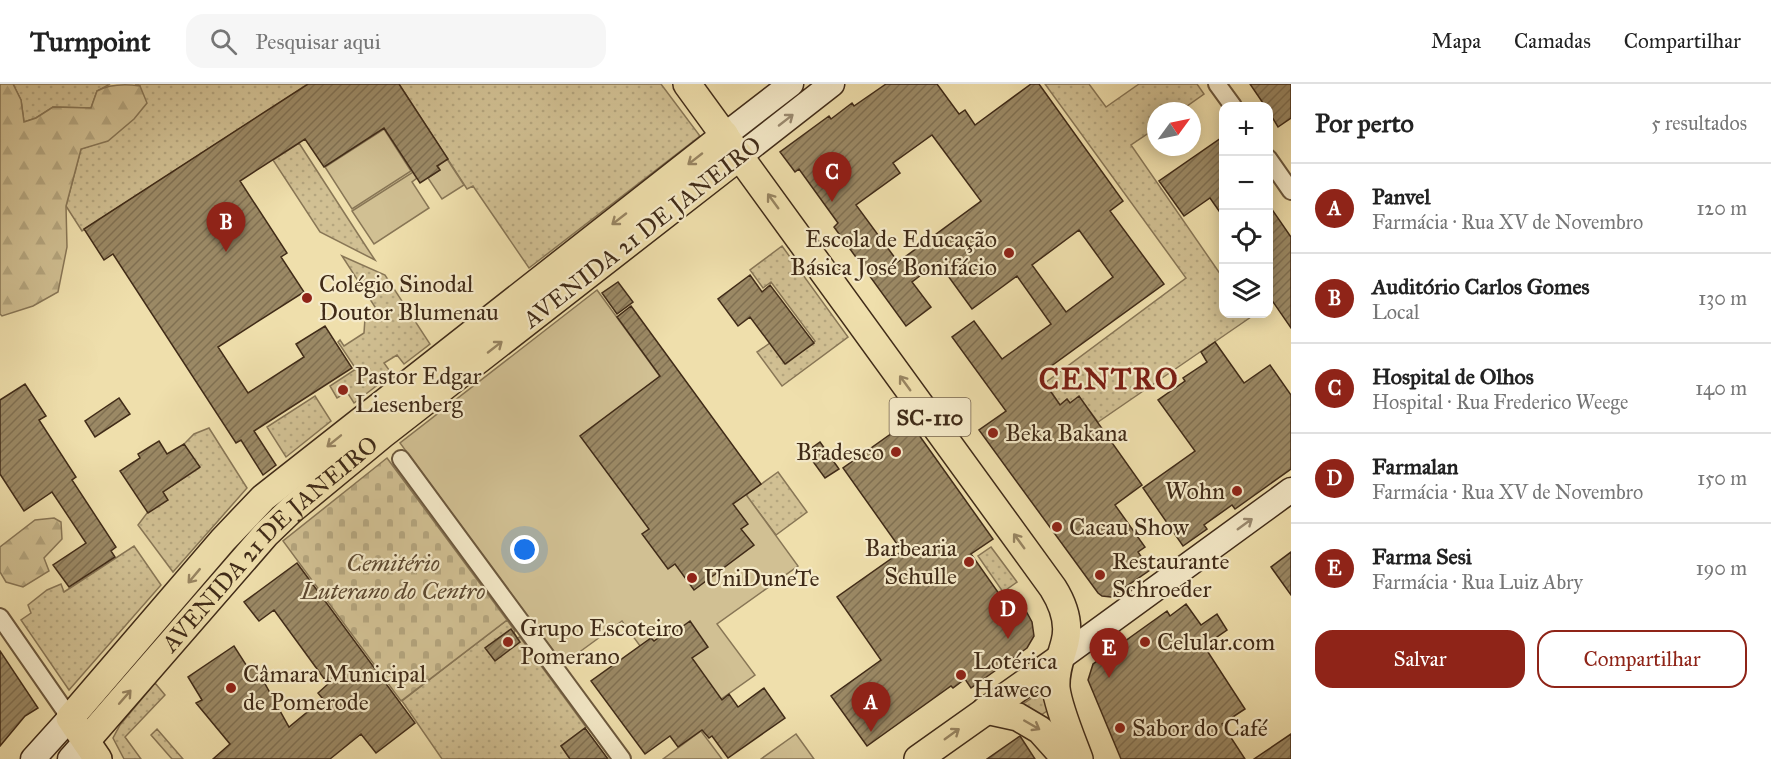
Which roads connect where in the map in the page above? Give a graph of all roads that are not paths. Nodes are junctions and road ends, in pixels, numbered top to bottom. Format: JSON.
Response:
{"nodes":[{"id":1,"x":687,"y":84,"type":"edge"},
{"id":2,"x":791,"y":84,"type":"edge"},
{"id":3,"x":1217,"y":84,"type":"edge"},
{"id":4,"x":827,"y":86,"type":"edge"},
{"id":5,"x":1230,"y":102,"type":"edge"},
{"id":6,"x":732,"y":146,"type":"junction"},
{"id":7,"x":1273,"y":164,"type":"edge"},
{"id":8,"x":1291,"y":191,"type":"edge"},
{"id":9,"x":401,"y":459,"type":"dead end"},
{"id":10,"x":1291,"y":490,"type":"edge"},
{"id":11,"x":0,"y":617,"type":"edge"},
{"id":12,"x":1059,"y":659,"type":"junction"},
{"id":13,"x":986,"y":710,"type":"junction"},
{"id":14,"x":70,"y":718,"type":"junction"},
{"id":15,"x":85,"y":753,"type":"edge"},
{"id":16,"x":33,"y":759,"type":"edge"},
{"id":17,"x":622,"y":759,"type":"edge"},
{"id":18,"x":918,"y":759,"type":"edge"},
{"id":19,"x":1066,"y":759,"type":"edge"},
{"id":20,"x":1079,"y":759,"type":"edge"}],
"edges":[{"from":1,"to":6,"type":"main road","number":"SC-110"},
{"from":2,"to":6,"type":"main road","name":"AVENIDA 21 DE JANEIRO"},
{"from":3,"to":5,"type":"street"},
{"from":6,"to":4,"type":"main road","name":"AVENIDA 21 DE JANEIRO","one_way":true},
{"from":12,"to":6,"type":"main road","number":"SC-110","one_way":true},
{"from":6,"to":14,"type":"main road","name":"AVENIDA 21 DE JANEIRO","one_way":true},
{"from":15,"to":6,"type":"main road","name":"AVENIDA 21 DE JANEIRO","one_way":true},
{"from":7,"to":8,"type":"street"},
{"from":9,"to":17,"type":"street"},
{"from":12,"to":10,"type":"main road","one_way":true},
{"from":11,"to":14,"type":"street"},
{"from":12,"to":13,"type":"main road"},
{"from":12,"to":20,"type":"main road"},
{"from":18,"to":13,"type":"main road","one_way":true},
{"from":13,"to":19,"type":"main road","one_way":true},
{"from":14,"to":15,"type":"main road"},
{"from":14,"to":16,"type":"main road","name":"AVENIDA 21 DE JANEIRO"}]}
